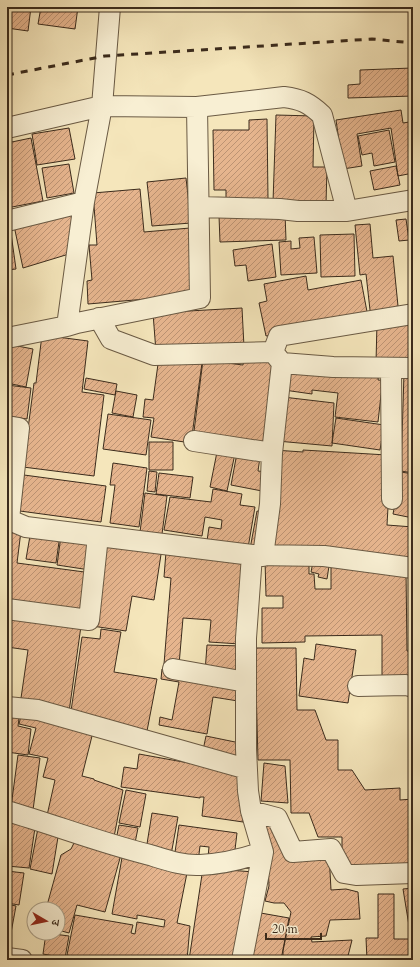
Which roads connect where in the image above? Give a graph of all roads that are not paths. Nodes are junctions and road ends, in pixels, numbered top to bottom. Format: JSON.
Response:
{"nodes":[{"id":1,"x":110,"y":7,"type":"edge"},
{"id":2,"x":102,"y":106,"type":"junction"},
{"id":3,"x":197,"y":107,"type":"junction"},
{"id":4,"x":7,"y":128,"type":"edge"},
{"id":5,"x":413,"y":200,"type":"edge"},
{"id":6,"x":84,"y":202,"type":"junction"},
{"id":7,"x":199,"y":207,"type":"junction"},
{"id":8,"x":347,"y":211,"type":"junction"},
{"id":9,"x":7,"y":221,"type":"edge"},
{"id":10,"x":413,"y":314,"type":"edge"},
{"id":11,"x":98,"y":318,"type":"junction"},
{"id":12,"x":67,"y":326,"type":"junction"},
{"id":13,"x":7,"y":338,"type":"edge"},
{"id":14,"x":277,"y":358,"type":"junction"},
{"id":15,"x":391,"y":368,"type":"junction"},
{"id":16,"x":413,"y":368,"type":"edge"},
{"id":17,"x":7,"y":426,"type":"edge"},
{"id":18,"x":194,"y":441,"type":"dead end"},
{"id":19,"x":272,"y":453,"type":"junction"},
{"id":20,"x":392,"y":499,"type":"dead end"},
{"id":21,"x":8,"y":519,"type":"edge"},
{"id":22,"x":98,"y":536,"type":"junction"},
{"id":23,"x":257,"y":556,"type":"junction"},
{"id":24,"x":413,"y":568,"type":"edge"},
{"id":25,"x":7,"y":609,"type":"edge"},
{"id":26,"x":173,"y":669,"type":"dead end"},
{"id":27,"x":246,"y":682,"type":"junction"},
{"id":28,"x":358,"y":686,"type":"dead end"},
{"id":29,"x":413,"y":687,"type":"edge"},
{"id":30,"x":7,"y":707,"type":"edge"},
{"id":31,"x":247,"y":768,"type":"junction"},
{"id":32,"x":7,"y":811,"type":"edge"},
{"id":33,"x":251,"y":811,"type":"junction"},
{"id":34,"x":263,"y":852,"type":"junction"},
{"id":35,"x":413,"y":873,"type":"edge"},
{"id":36,"x":7,"y":958,"type":"edge"},
{"id":37,"x":22,"y":960,"type":"edge"},
{"id":38,"x":242,"y":960,"type":"edge"}],
"edges":[{"from":1,"to":2,"type":"street"},
{"from":2,"to":3,"type":"street"},
{"from":2,"to":4,"type":"street"},
{"from":2,"to":6,"type":"street"},
{"from":3,"to":7,"type":"street"},
{"from":3,"to":8,"type":"street"},
{"from":5,"to":8,"type":"street"},
{"from":6,"to":9,"type":"street"},
{"from":6,"to":12,"type":"street"},
{"from":7,"to":8,"type":"street"},
{"from":7,"to":11,"type":"street"},
{"from":10,"to":14,"type":"street"},
{"from":11,"to":12,"type":"street"},
{"from":11,"to":14,"type":"street"},
{"from":12,"to":13,"type":"street"},
{"from":14,"to":15,"type":"street"},
{"from":14,"to":19,"type":"street"},
{"from":15,"to":16,"type":"street"},
{"from":15,"to":20,"type":"street"},
{"from":17,"to":21,"type":"street"},
{"from":18,"to":19,"type":"street"},
{"from":19,"to":23,"type":"street"},
{"from":21,"to":22,"type":"street"},
{"from":22,"to":23,"type":"street"},
{"from":22,"to":25,"type":"street"},
{"from":23,"to":24,"type":"street"},
{"from":23,"to":27,"type":"street"},
{"from":26,"to":27,"type":"street"},
{"from":27,"to":31,"type":"street"},
{"from":28,"to":29,"type":"street"},
{"from":30,"to":31,"type":"street"},
{"from":31,"to":33,"type":"street"},
{"from":32,"to":34,"type":"street"},
{"from":33,"to":34,"type":"street"},
{"from":33,"to":35,"type":"street"},
{"from":34,"to":38,"type":"street"},
{"from":36,"to":37,"type":"street"}]}
